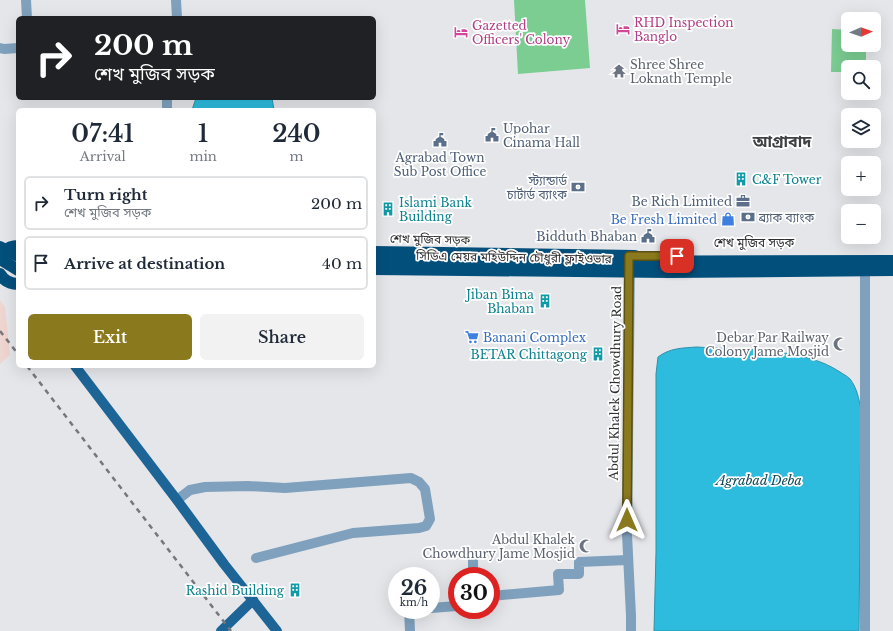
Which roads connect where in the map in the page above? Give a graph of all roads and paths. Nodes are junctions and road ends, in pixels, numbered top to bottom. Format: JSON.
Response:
{"nodes":[{"id":1,"x":26,"y":0,"type":"edge"},
{"id":2,"x":176,"y":0,"type":"edge"},
{"id":3,"x":27,"y":16,"type":"edge"},
{"id":4,"x":177,"y":16,"type":"edge"},
{"id":5,"x":0,"y":48,"type":"edge"},
{"id":6,"x":16,"y":48,"type":"edge"},
{"id":7,"x":16,"y":246,"type":"edge"},
{"id":8,"x":0,"y":247,"type":"edge"},
{"id":9,"x":376,"y":252,"type":"edge"},
{"id":10,"x":16,"y":255,"type":"edge"},
{"id":11,"x":629,"y":256,"type":"junction"},
{"id":12,"x":893,"y":256,"type":"edge"},
{"id":13,"x":0,"y":258,"type":"edge"},
{"id":14,"x":376,"y":258,"type":"edge"},
{"id":15,"x":893,"y":261,"type":"edge"},
{"id":16,"x":376,"y":268,"type":"edge"},
{"id":17,"x":376,"y":268,"type":"edge"},
{"id":18,"x":16,"y":269,"type":"edge"},
{"id":19,"x":630,"y":270,"type":"junction"},
{"id":20,"x":865,"y":271,"type":"junction"},
{"id":21,"x":893,"y":271,"type":"edge"},
{"id":22,"x":0,"y":274,"type":"edge"},
{"id":23,"x":16,"y":286,"type":"edge"},
{"id":24,"x":77,"y":368,"type":"edge"},
{"id":25,"x":177,"y":500,"type":"junction"},
{"id":26,"x":473,"y":555,"type":"dead end"},
{"id":27,"x":256,"y":558,"type":"dead end"},
{"id":28,"x":628,"y":560,"type":"junction"},
{"id":29,"x":473,"y":567,"type":"edge"},
{"id":30,"x":500,"y":595,"type":"edge"},
{"id":31,"x":253,"y":600,"type":"junction"},
{"id":32,"x":409,"y":619,"type":"edge"},
{"id":33,"x":221,"y":631,"type":"edge"},
{"id":34,"x":277,"y":631,"type":"edge"},
{"id":35,"x":410,"y":631,"type":"edge"},
{"id":36,"x":631,"y":631,"type":"edge"},
{"id":37,"x":865,"y":631,"type":"edge"}],
"edges":[{"from":1,"to":3,"type":"street"},
{"from":2,"to":4,"type":"street"},
{"from":5,"to":6,"type":"street"},
{"from":7,"to":13,"type":"highway"},
{"from":8,"to":10,"type":"highway","bridge":true},
{"from":9,"to":11,"type":"highway","name":"শেখ মুজিব সড়ক"},
{"from":11,"to":12,"type":"highway","name":"শেখ মুজিব সড়ক"},
{"from":11,"to":19,"type":"street","name":"Abdul Khalek Chowdhury Road"},
{"from":13,"to":18,"type":"highway"},
{"from":14,"to":15,"type":"highway","bridge":true},
{"from":16,"to":19,"type":"highway"},
{"from":17,"to":21,"type":"highway","name":"সিডিএ মেয়র মহিউদ্দিন চৌধুরী ফ্লাইওভার","bridge":true},
{"from":19,"to":20,"type":"highway"},
{"from":19,"to":28,"type":"street","name":"Abdul Khalek Chowdhury Road"},
{"from":20,"to":21,"type":"highway"},
{"from":20,"to":37,"type":"street"},
{"from":22,"to":23,"type":"highway"},
{"from":24,"to":25,"type":"main road"},
{"from":25,"to":27,"type":"street"},
{"from":25,"to":31,"type":"main road"},
{"from":26,"to":29,"type":"street"},
{"from":28,"to":30,"type":"street"},
{"from":28,"to":36,"type":"street","name":"Abdul Khalek Chowdhury Road"},
{"from":31,"to":33,"type":"main road"},
{"from":31,"to":34,"type":"main road"},
{"from":32,"to":35,"type":"street"}]}
